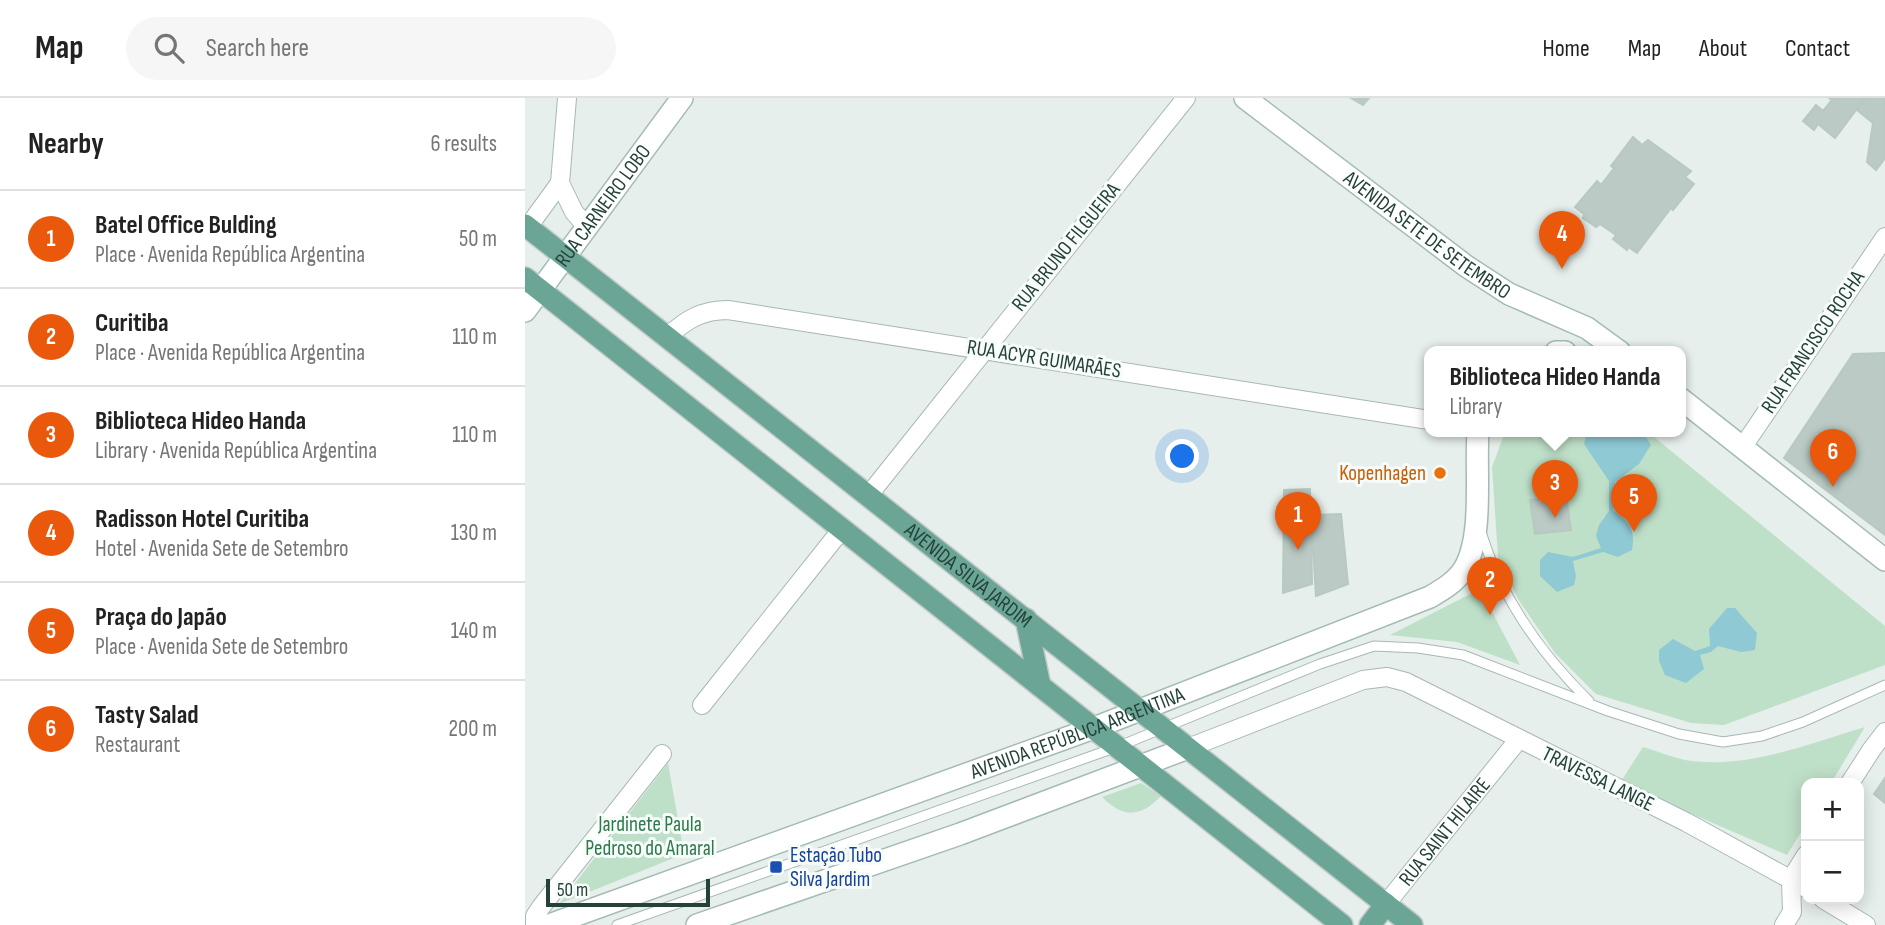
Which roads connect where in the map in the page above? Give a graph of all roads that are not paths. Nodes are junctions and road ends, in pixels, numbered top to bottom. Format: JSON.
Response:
{"nodes":[{"id":1,"x":567,"y":98,"type":"edge"},
{"id":2,"x":682,"y":98,"type":"edge"},
{"id":3,"x":1186,"y":98,"type":"edge"},
{"id":4,"x":1245,"y":98,"type":"edge"},
{"id":5,"x":560,"y":183,"type":"junction"},
{"id":6,"x":526,"y":226,"type":"edge"},
{"id":7,"x":587,"y":227,"type":"junction"},
{"id":8,"x":1885,"y":237,"type":"edge"},
{"id":9,"x":565,"y":257,"type":"junction"},
{"id":10,"x":533,"y":284,"type":"edge"},
{"id":11,"x":525,"y":311,"type":"edge"},
{"id":12,"x":667,"y":337,"type":"junction"},
{"id":13,"x":1612,"y":346,"type":"edge"},
{"id":14,"x":985,"y":349,"type":"junction"},
{"id":15,"x":1686,"y":403,"type":"edge"},
{"id":16,"x":1424,"y":419,"type":"edge"},
{"id":17,"x":1478,"y":437,"type":"edge"},
{"id":18,"x":1742,"y":448,"type":"junction"},
{"id":19,"x":868,"y":496,"type":"junction"},
{"id":20,"x":1477,"y":519,"type":"junction"},
{"id":21,"x":842,"y":529,"type":"junction"},
{"id":22,"x":1885,"y":561,"type":"edge"},
{"id":23,"x":1026,"y":620,"type":"junction"},
{"id":24,"x":1040,"y":685,"type":"junction"},
{"id":25,"x":1885,"y":685,"type":"edge"},
{"id":26,"x":1593,"y":704,"type":"junction"},
{"id":27,"x":702,"y":705,"type":"dead end"},
{"id":28,"x":1141,"y":710,"type":"junction"},
{"id":29,"x":1094,"y":728,"type":"junction"},
{"id":30,"x":1164,"y":728,"type":"junction"},
{"id":31,"x":1885,"y":732,"type":"edge"},
{"id":32,"x":1519,"y":739,"type":"junction"},
{"id":33,"x":1117,"y":747,"type":"junction"},
{"id":34,"x":1188,"y":748,"type":"junction"},
{"id":35,"x":662,"y":754,"type":"dead end"},
{"id":36,"x":1142,"y":767,"type":"junction"},
{"id":37,"x":1853,"y":778,"type":"edge"},
{"id":38,"x":1799,"y":884,"type":"edge"},
{"id":39,"x":1386,"y":904,"type":"junction"},
{"id":40,"x":1831,"y":904,"type":"edge"},
{"id":41,"x":535,"y":925,"type":"edge"},
{"id":42,"x":548,"y":925,"type":"edge"},
{"id":43,"x":617,"y":925,"type":"edge"},
{"id":44,"x":697,"y":925,"type":"edge"},
{"id":45,"x":1342,"y":925,"type":"edge"},
{"id":46,"x":1370,"y":925,"type":"edge"},
{"id":47,"x":1412,"y":925,"type":"edge"},
{"id":48,"x":1784,"y":925,"type":"edge"},
{"id":49,"x":1866,"y":925,"type":"edge"}],
"edges":[{"from":1,"to":5,"type":"street"},
{"from":2,"to":7,"type":"street","name":"RUA CARNEIRO LOBO"},
{"from":3,"to":14,"type":"street","name":"RUA BRUNO FILGUEIRA"},
{"from":4,"to":13,"type":"street","name":"AVENIDA SETE DE SETEMBRO"},
{"from":5,"to":6,"type":"street"},
{"from":5,"to":7,"type":"street"},
{"from":6,"to":9,"type":"main road","name":"AVENIDA SILVA JARDIM"},
{"from":7,"to":9,"type":"street","name":"RUA CARNEIRO LOBO"},
{"from":8,"to":18,"type":"street","name":"RUA FRANCISCO ROCHA"},
{"from":9,"to":10,"type":"street","name":"RUA CARNEIRO LOBO"},
{"from":9,"to":12,"type":"main road","name":"AVENIDA SILVA JARDIM"},
{"from":10,"to":11,"type":"street","name":"RUA CARNEIRO LOBO"},
{"from":10,"to":21,"type":"main road","name":"AVENIDA SILVA JARDIM"},
{"from":12,"to":14,"type":"street","name":"RUA ACYR GUIMARÃES"},
{"from":12,"to":19,"type":"main road","name":"AVENIDA SILVA JARDIM"},
{"from":14,"to":16,"type":"street","name":"RUA ACYR GUIMARÃES"},
{"from":14,"to":19,"type":"street","name":"RUA BRUNO FILGUEIRA"},
{"from":15,"to":18,"type":"street"},
{"from":17,"to":20,"type":"street","name":"AVENIDA REPÚBLICA ARGENTINA"},
{"from":18,"to":22,"type":"street"},
{"from":19,"to":23,"type":"main road","name":"AVENIDA SILVA JARDIM"},
{"from":20,"to":26,"type":"lane"},
{"from":20,"to":28,"type":"street","name":"AVENIDA REPÚBLICA ARGENTINA"},
{"from":21,"to":24,"type":"main road","name":"AVENIDA SILVA JARDIM"},
{"from":21,"to":27,"type":"street"},
{"from":23,"to":24,"type":"main road"},
{"from":23,"to":28,"type":"main road","name":"AVENIDA SILVA JARDIM"},
{"from":24,"to":29,"type":"main road","name":"AVENIDA SILVA JARDIM"},
{"from":25,"to":26,"type":"lane"},
{"from":26,"to":30,"type":"lane"},
{"from":28,"to":29,"type":"street","name":"AVENIDA REPÚBLICA ARGENTINA"},
{"from":28,"to":30,"type":"main road","name":"AVENIDA SILVA JARDIM"},
{"from":29,"to":33,"type":"main road","name":"AVENIDA SILVA JARDIM"},
{"from":29,"to":42,"type":"street","name":"AVENIDA REPÚBLICA ARGENTINA"},
{"from":30,"to":33,"type":"lane"},
{"from":30,"to":34,"type":"main road","name":"AVENIDA SILVA JARDIM"},
{"from":31,"to":37,"type":"street"},
{"from":32,"to":34,"type":"street","name":"TRAVESSA LANGE"},
{"from":32,"to":38,"type":"street","name":"TRAVESSA LANGE"},
{"from":32,"to":39,"type":"street","name":"RUA SAINT HILAIRE"},
{"from":33,"to":36,"type":"main road","name":"AVENIDA SILVA JARDIM"},
{"from":33,"to":43,"type":"lane"},
{"from":34,"to":36,"type":"street"},
{"from":34,"to":39,"type":"main road","name":"AVENIDA SILVA JARDIM"},
{"from":35,"to":41,"type":"street"},
{"from":36,"to":44,"type":"street"},
{"from":36,"to":45,"type":"main road","name":"AVENIDA SILVA JARDIM"},
{"from":38,"to":48,"type":"street"},
{"from":39,"to":46,"type":"main road","name":"RUA SAINT HILAIRE"},
{"from":39,"to":47,"type":"main road","name":"AVENIDA SILVA JARDIM"},
{"from":40,"to":49,"type":"street"}]}
